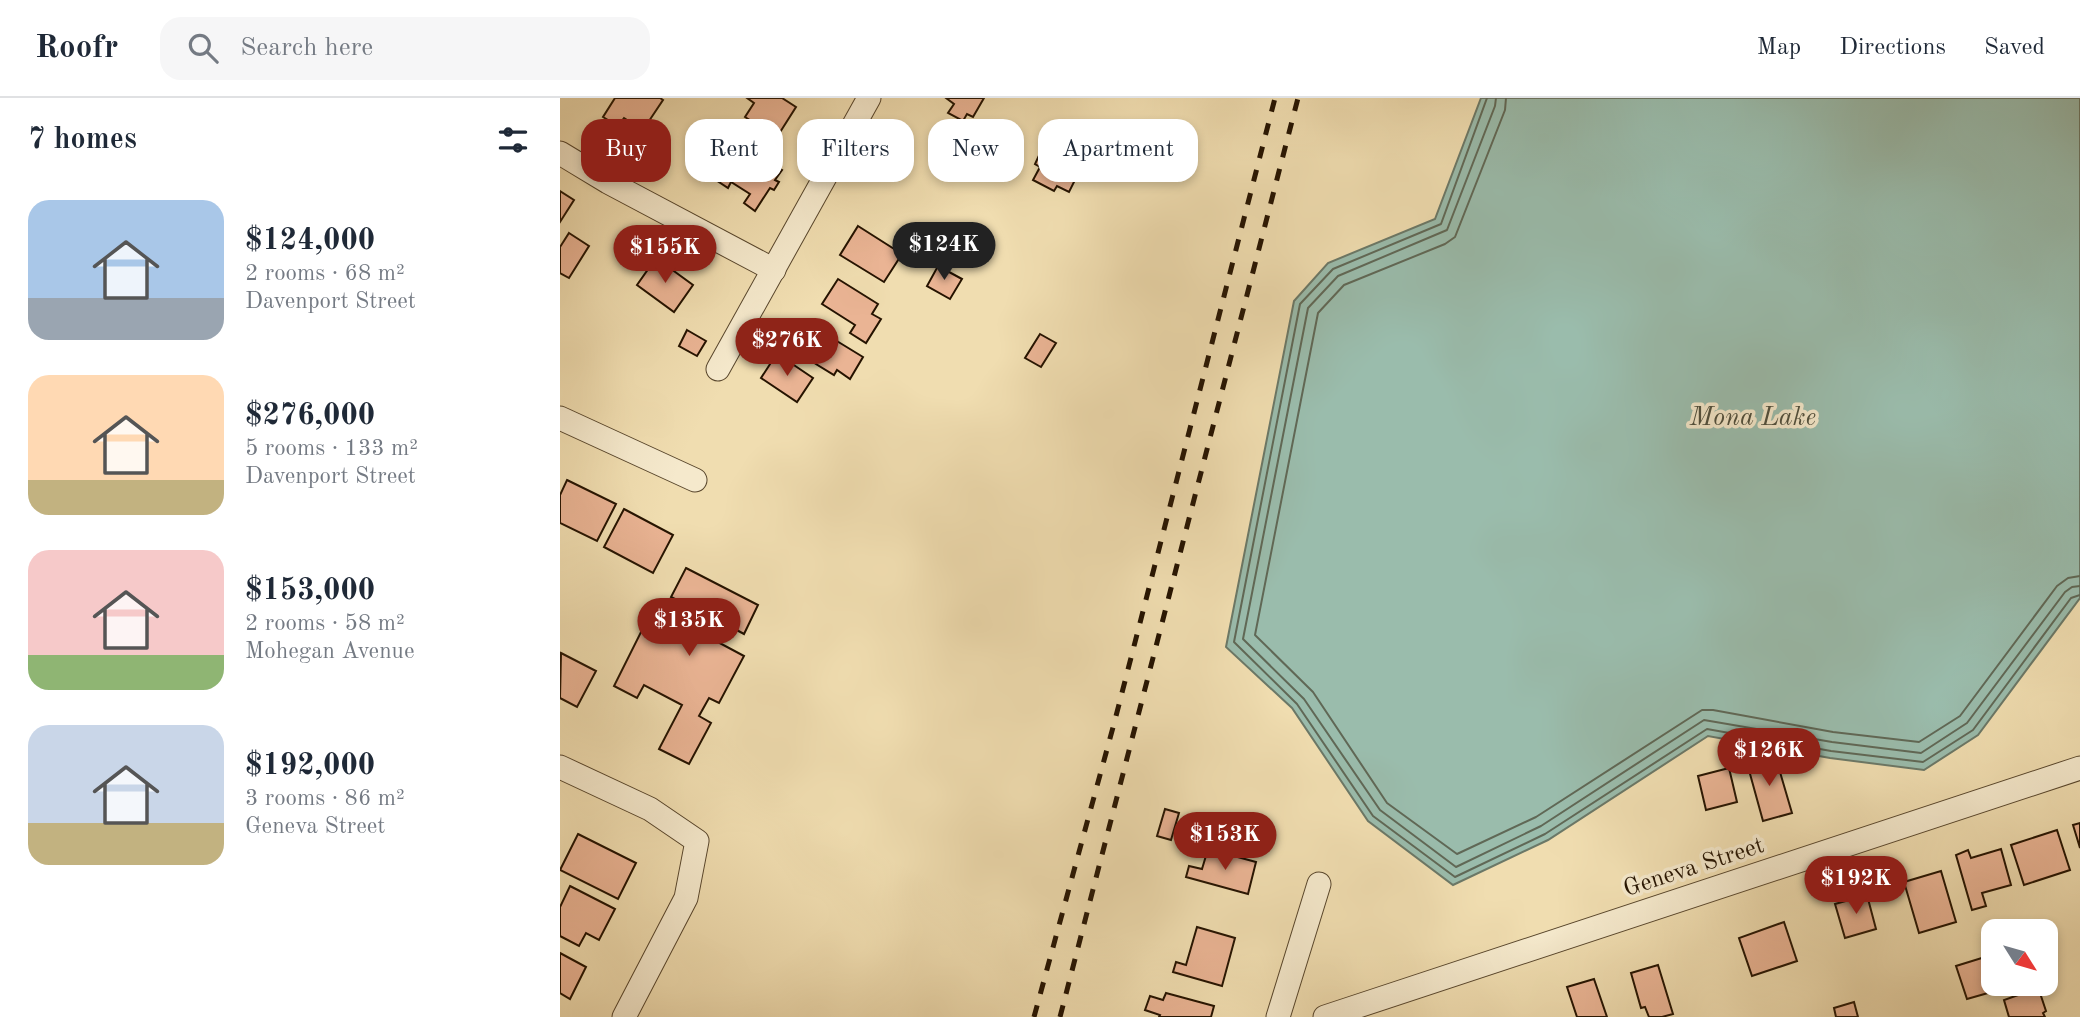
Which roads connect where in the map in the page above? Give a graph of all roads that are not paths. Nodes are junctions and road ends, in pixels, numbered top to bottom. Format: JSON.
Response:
{"nodes":[{"id":1,"x":869,"y":98,"type":"edge"},
{"id":2,"x":560,"y":153,"type":"edge"},
{"id":3,"x":774,"y":270,"type":"junction"},
{"id":4,"x":718,"y":369,"type":"dead end"},
{"id":5,"x":560,"y":418,"type":"edge"},
{"id":6,"x":695,"y":480,"type":"dead end"},
{"id":7,"x":560,"y":767,"type":"edge"},
{"id":8,"x":2080,"y":768,"type":"edge"},
{"id":9,"x":1320,"y":884,"type":"dead end"},
{"id":10,"x":624,"y":1017,"type":"edge"},
{"id":11,"x":1278,"y":1017,"type":"edge"},
{"id":12,"x":1325,"y":1017,"type":"edge"}],
"edges":[{"from":1,"to":3,"type":"street"},
{"from":2,"to":3,"type":"street"},
{"from":3,"to":4,"type":"street"},
{"from":5,"to":6,"type":"street"},
{"from":7,"to":10,"type":"street"},
{"from":8,"to":12,"type":"street","name":"Geneva Street"},
{"from":9,"to":11,"type":"street"}]}
